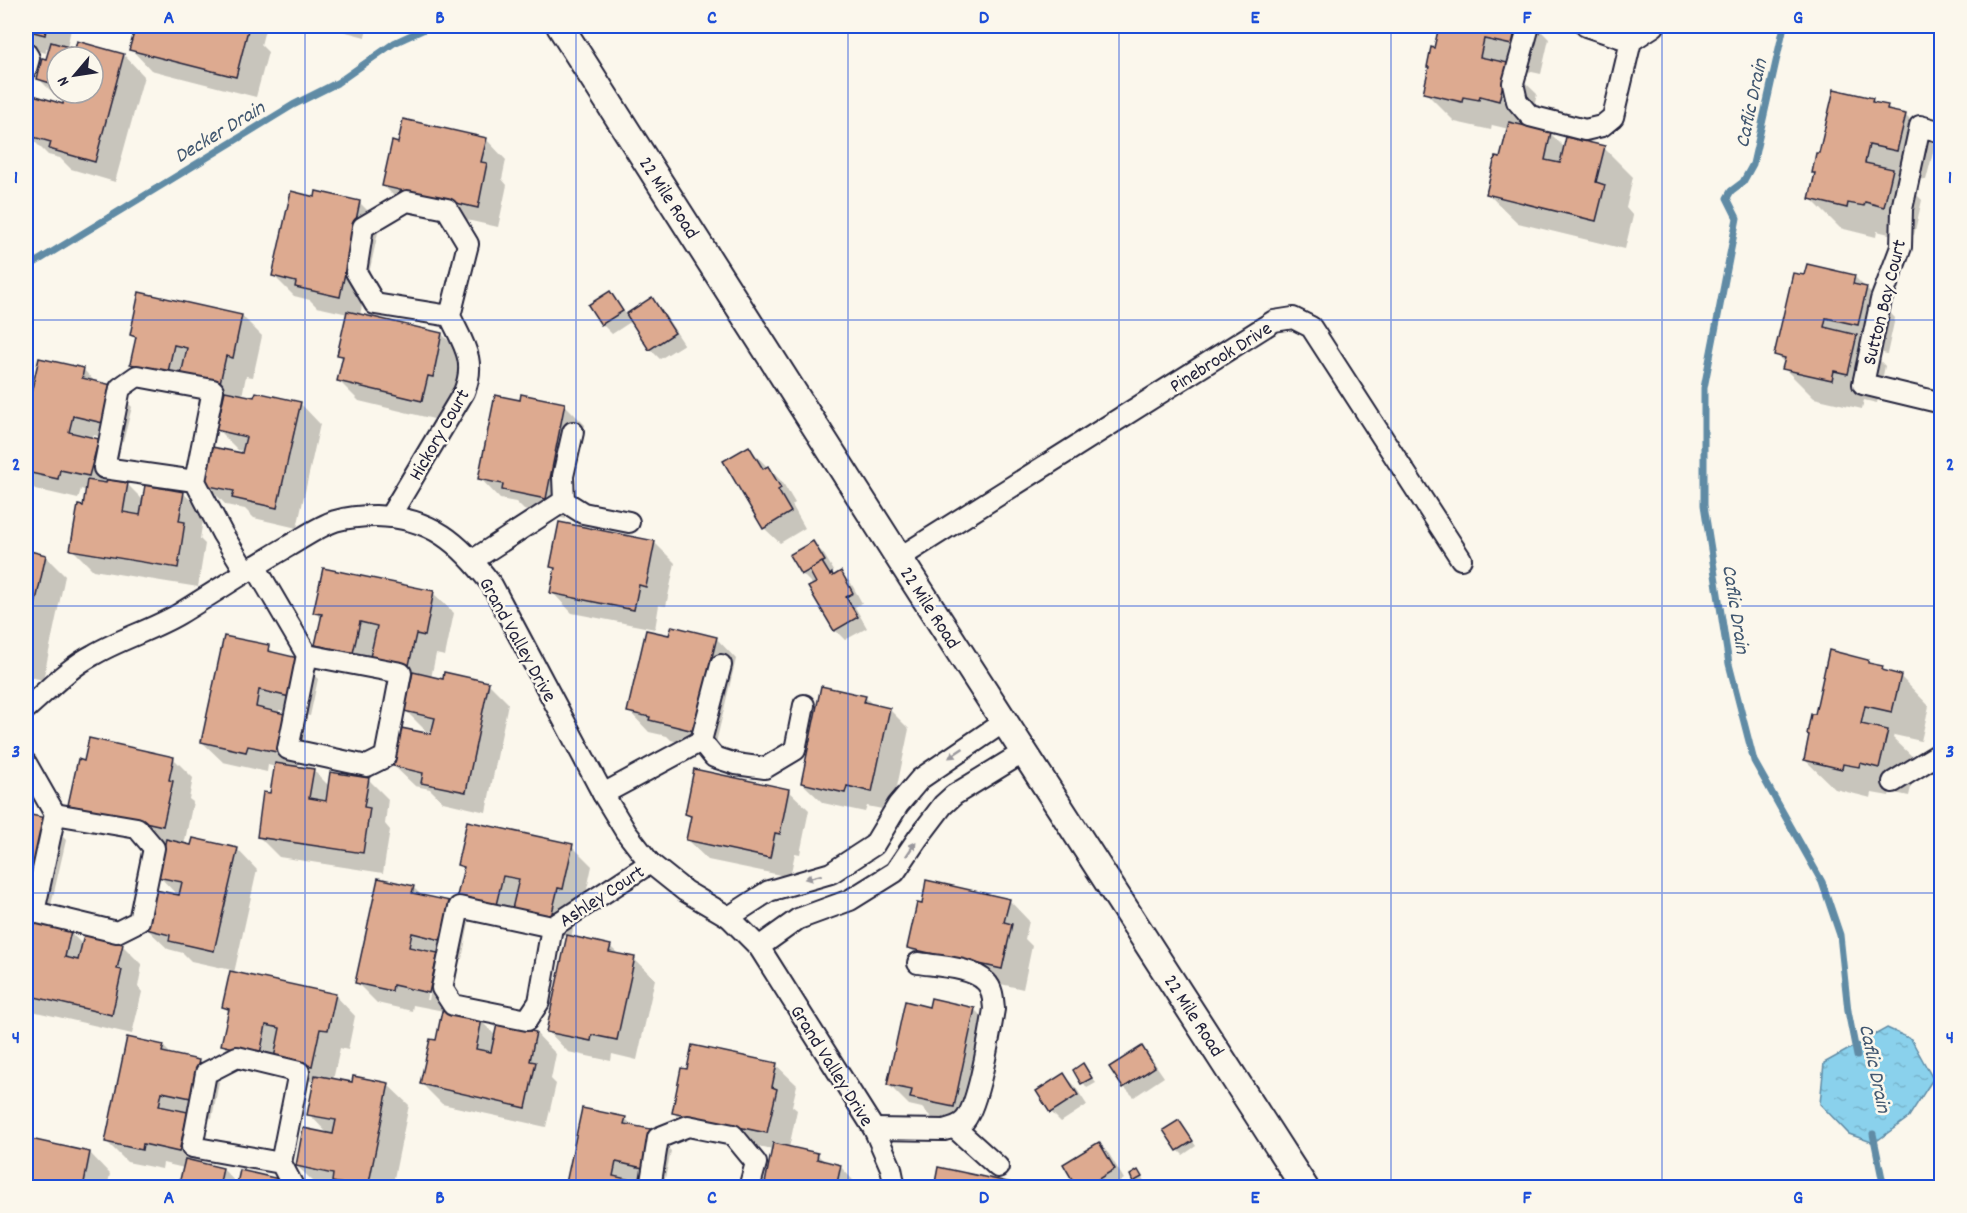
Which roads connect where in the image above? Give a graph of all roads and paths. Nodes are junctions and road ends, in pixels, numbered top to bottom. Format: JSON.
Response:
{"nodes":[{"id":1,"x":560,"y":26,"type":"edge"},
{"id":2,"x":1529,"y":26,"type":"edge"},
{"id":3,"x":1586,"y":26,"type":"edge"},
{"id":4,"x":1654,"y":26,"type":"edge"},
{"id":5,"x":1631,"y":41,"type":"junction"},
{"id":6,"x":26,"y":53,"type":"edge"},
{"id":7,"x":26,"y":69,"type":"edge"},
{"id":8,"x":1941,"y":132,"type":"edge"},
{"id":9,"x":450,"y":316,"type":"junction"},
{"id":10,"x":1941,"y":403,"type":"edge"},
{"id":11,"x":573,"y":432,"type":"dead end"},
{"id":12,"x":195,"y":481,"type":"junction"},
{"id":13,"x":564,"y":501,"type":"junction"},
{"id":14,"x":390,"y":516,"type":"junction"},
{"id":15,"x":629,"y":522,"type":"dead end"},
{"id":16,"x":899,"y":558,"type":"junction"},
{"id":17,"x":473,"y":560,"type":"junction"},
{"id":18,"x":1461,"y":560,"type":"dead end"},
{"id":19,"x":250,"y":569,"type":"junction"},
{"id":20,"x":308,"y":655,"type":"junction"},
{"id":21,"x":720,"y":664,"type":"dead end"},
{"id":22,"x":804,"y":705,"type":"dead end"},
{"id":23,"x":26,"y":709,"type":"edge"},
{"id":24,"x":1005,"y":721,"type":"junction"},
{"id":25,"x":701,"y":741,"type":"junction"},
{"id":26,"x":1024,"y":752,"type":"junction"},
{"id":27,"x":1941,"y":752,"type":"edge"},
{"id":28,"x":26,"y":764,"type":"edge"},
{"id":29,"x":1893,"y":782,"type":"dead end"},
{"id":30,"x":603,"y":794,"type":"junction"},
{"id":31,"x":55,"y":814,"type":"junction"},
{"id":32,"x":874,"y":845,"type":"junction"},
{"id":33,"x":650,"y":863,"type":"junction"},
{"id":34,"x":895,"y":872,"type":"junction"},
{"id":35,"x":729,"y":917,"type":"junction"},
{"id":36,"x":552,"y":927,"type":"junction"},
{"id":37,"x":759,"y":947,"type":"junction"},
{"id":38,"x":918,"y":963,"type":"dead end"},
{"id":39,"x":955,"y":1128,"type":"junction"},
{"id":40,"x":874,"y":1129,"type":"junction"},
{"id":41,"x":281,"y":1163,"type":"junction"},
{"id":42,"x":998,"y":1167,"type":"dead end"},
{"id":43,"x":294,"y":1188,"type":"edge"},
{"id":44,"x":650,"y":1188,"type":"edge"},
{"id":45,"x":748,"y":1188,"type":"edge"},
{"id":46,"x":895,"y":1188,"type":"edge"},
{"id":47,"x":1305,"y":1188,"type":"edge"}],
"edges":[{"from":1,"to":16,"type":"street","name":"22 Mile Road"},
{"from":2,"to":5,"type":"street"},
{"from":3,"to":5,"type":"street"},
{"from":4,"to":5,"type":"street"},
{"from":6,"to":7,"type":"street"},
{"from":8,"to":10,"type":"street","name":"Sutton Bay Court"},
{"from":9,"to":9,"type":"street"},
{"from":9,"to":14,"type":"street","name":"Hickory Court"},
{"from":11,"to":13,"type":"street"},
{"from":12,"to":12,"type":"street"},
{"from":12,"to":19,"type":"street"},
{"from":13,"to":15,"type":"street"},
{"from":13,"to":17,"type":"street"},
{"from":14,"to":17,"type":"street","name":"Grand Valley Drive"},
{"from":14,"to":19,"type":"street","name":"Grand Valley Drive"},
{"from":16,"to":18,"type":"street","name":"Pinebrook Drive"},
{"from":16,"to":24,"type":"street","name":"22 Mile Road"},
{"from":17,"to":30,"type":"street","name":"Grand Valley Drive"},
{"from":19,"to":20,"type":"street"},
{"from":19,"to":23,"type":"street","name":"Grand Valley Drive"},
{"from":20,"to":20,"type":"street"},
{"from":21,"to":25,"type":"street"},
{"from":22,"to":25,"type":"street"},
{"from":24,"to":26,"type":"street","name":"22 Mile Road"},
{"from":24,"to":32,"type":"street","one_way":true},
{"from":25,"to":30,"type":"street"},
{"from":34,"to":26,"type":"street","one_way":true},
{"from":26,"to":47,"type":"street","name":"22 Mile Road"},
{"from":27,"to":29,"type":"street"},
{"from":28,"to":31,"type":"street"},
{"from":30,"to":33,"type":"street","name":"Grand Valley Drive"},
{"from":31,"to":31,"type":"street"},
{"from":32,"to":34,"type":"street"},
{"from":32,"to":35,"type":"street","one_way":true},
{"from":33,"to":35,"type":"street","name":"Grand Valley Drive"},
{"from":33,"to":36,"type":"street","name":"Ashley Court"},
{"from":34,"to":37,"type":"street"},
{"from":35,"to":37,"type":"street","name":"Grand Valley Drive"},
{"from":36,"to":36,"type":"street","name":"Ashley Court"},
{"from":37,"to":40,"type":"street","name":"Grand Valley Drive"},
{"from":38,"to":39,"type":"street"},
{"from":39,"to":40,"type":"street"},
{"from":39,"to":42,"type":"street"},
{"from":40,"to":46,"type":"street","name":"Grand Valley Drive"},
{"from":41,"to":41,"type":"street"},
{"from":41,"to":43,"type":"street"},
{"from":44,"to":45,"type":"street"}]}
